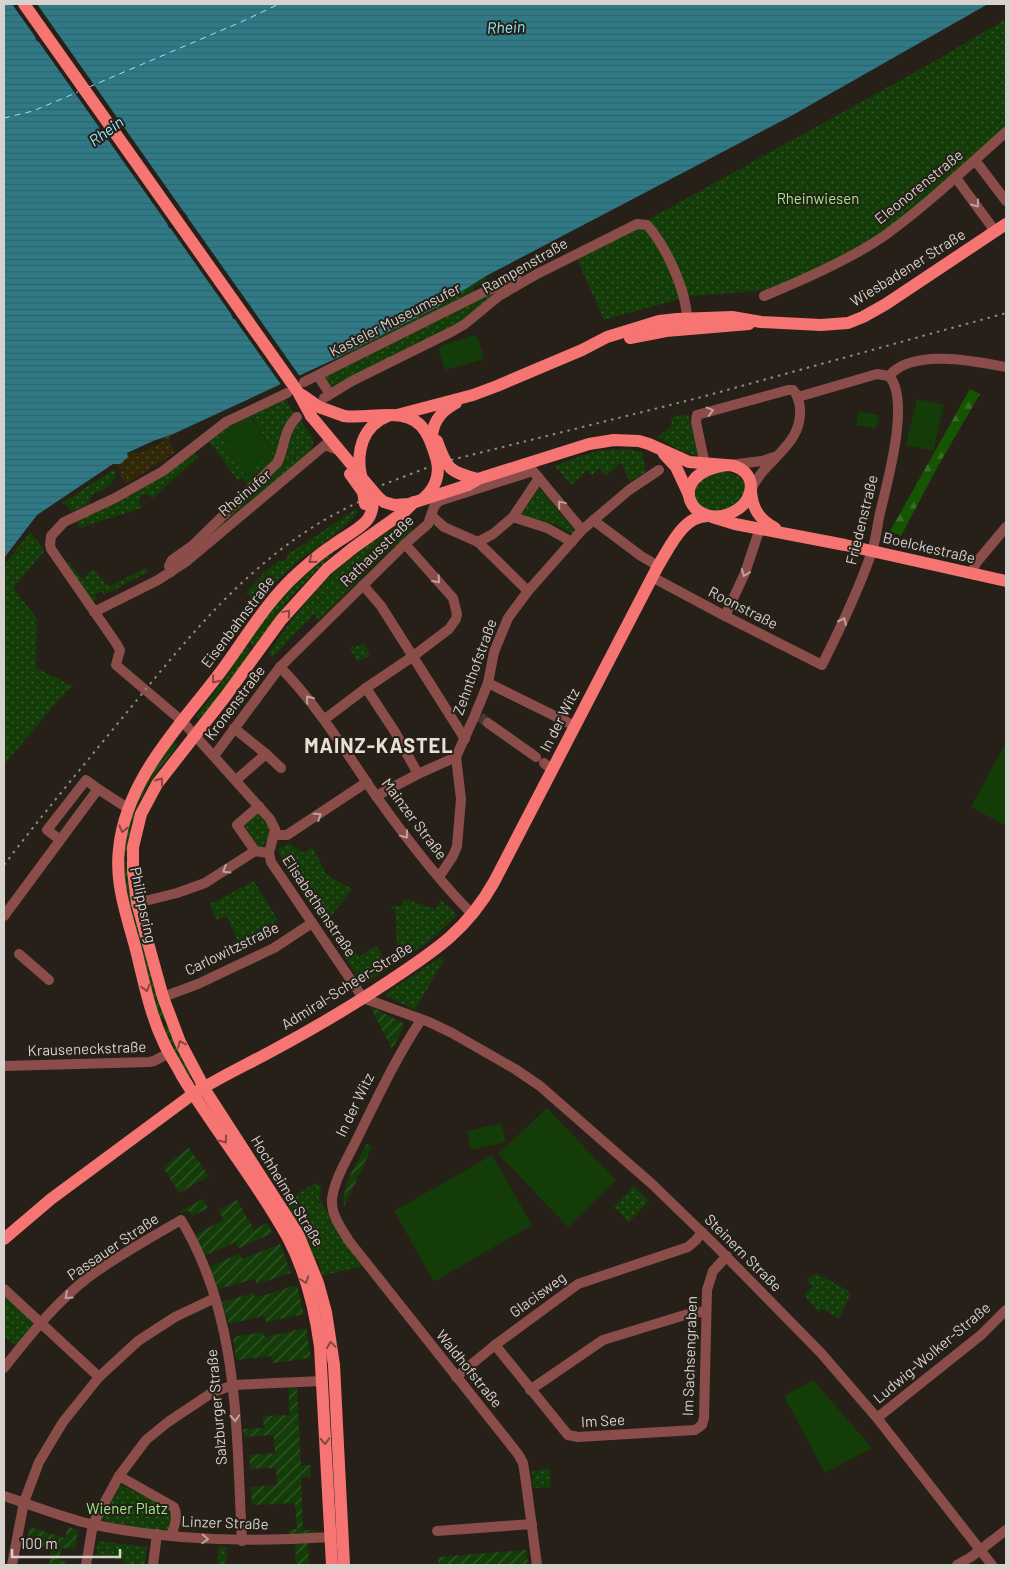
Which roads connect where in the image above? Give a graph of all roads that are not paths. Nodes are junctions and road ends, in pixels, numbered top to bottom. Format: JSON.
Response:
{"nodes":[{"id":1,"x":24,"y":4,"type":"edge"},
{"id":2,"x":1006,"y":132,"type":"edge"},
{"id":3,"x":975,"y":160,"type":"junction"},
{"id":4,"x":956,"y":178,"type":"junction"},
{"id":5,"x":1006,"y":201,"type":"edge"},
{"id":6,"x":1001,"y":228,"type":"edge"},
{"id":7,"x":537,"y":274,"type":"junction"},
{"id":8,"x":764,"y":296,"type":"dead end"},
{"id":9,"x":688,"y":318,"type":"junction"},
{"id":10,"x":761,"y":322,"type":"junction"},
{"id":11,"x":702,"y":328,"type":"junction"},
{"id":12,"x":666,"y":332,"type":"junction"},
{"id":13,"x":582,"y":350,"type":"junction"},
{"id":14,"x":1006,"y":367,"type":"edge"},
{"id":15,"x":318,"y":376,"type":"junction"},
{"id":16,"x":890,"y":376,"type":"junction"},
{"id":17,"x":297,"y":389,"type":"junction"},
{"id":18,"x":473,"y":395,"type":"junction"},
{"id":19,"x":798,"y":397,"type":"junction"},
{"id":20,"x":393,"y":415,"type":"junction"},
{"id":21,"x":297,"y":417,"type":"dead end"},
{"id":22,"x":366,"y":417,"type":"junction"},
{"id":23,"x":324,"y":439,"type":"junction"},
{"id":24,"x":433,"y":443,"type":"junction"},
{"id":25,"x":660,"y":450,"type":"junction"},
{"id":26,"x":780,"y":454,"type":"junction"},
{"id":27,"x":437,"y":461,"type":"junction"},
{"id":28,"x":708,"y":465,"type":"junction"},
{"id":29,"x":727,"y":465,"type":"junction"},
{"id":30,"x":659,"y":470,"type":"dead end"},
{"id":31,"x":357,"y":472,"type":"junction"},
{"id":32,"x":536,"y":474,"type":"junction"},
{"id":33,"x":478,"y":479,"type":"junction"},
{"id":34,"x":751,"y":490,"type":"junction"},
{"id":35,"x":689,"y":495,"type":"junction"},
{"id":36,"x":372,"y":498,"type":"junction"},
{"id":37,"x":408,"y":505,"type":"junction"},
{"id":38,"x":432,"y":516,"type":"junction"},
{"id":39,"x":711,"y":516,"type":"junction"},
{"id":40,"x":513,"y":517,"type":"junction"},
{"id":41,"x":593,"y":520,"type":"junction"},
{"id":42,"x":1006,"y":527,"type":"edge"},
{"id":43,"x":760,"y":528,"type":"junction"},
{"id":44,"x":582,"y":530,"type":"junction"},
{"id":45,"x":681,"y":530,"type":"junction"},
{"id":46,"x":784,"y":533,"type":"junction"},
{"id":47,"x":477,"y":542,"type":"junction"},
{"id":48,"x":572,"y":542,"type":"junction"},
{"id":49,"x":405,"y":544,"type":"junction"},
{"id":50,"x":872,"y":551,"type":"junction"},
{"id":51,"x":655,"y":571,"type":"junction"},
{"id":52,"x":171,"y":572,"type":"junction"},
{"id":53,"x":972,"y":574,"type":"junction"},
{"id":54,"x":1006,"y":581,"type":"edge"},
{"id":55,"x":363,"y":585,"type":"junction"},
{"id":56,"x":528,"y":591,"type":"junction"},
{"id":57,"x":94,"y":612,"type":"junction"},
{"id":58,"x":725,"y":616,"type":"junction"},
{"id":59,"x":412,"y":657,"type":"junction"},
{"id":60,"x":822,"y":665,"type":"joint"},
{"id":61,"x":280,"y":667,"type":"junction"},
{"id":62,"x":488,"y":683,"type":"junction"},
{"id":63,"x":366,"y":688,"type":"junction"},
{"id":64,"x":481,"y":719,"type":"junction"},
{"id":65,"x":325,"y":720,"type":"junction"},
{"id":66,"x":182,"y":721,"type":"junction"},
{"id":67,"x":575,"y":726,"type":"junction"},
{"id":68,"x":234,"y":728,"type":"junction"},
{"id":69,"x":196,"y":735,"type":"junction"},
{"id":70,"x":465,"y":739,"type":"junction"},
{"id":71,"x":266,"y":754,"type":"junction"},
{"id":72,"x":214,"y":756,"type":"junction"},
{"id":73,"x":456,"y":757,"type":"junction"},
{"id":74,"x":544,"y":764,"type":"junction"},
{"id":75,"x":281,"y":768,"type":"dead end"},
{"id":76,"x":418,"y":774,"type":"junction"},
{"id":77,"x":236,"y":780,"type":"junction"},
{"id":78,"x":367,"y":782,"type":"junction"},
{"id":79,"x":98,"y":789,"type":"junction"},
{"id":80,"x":376,"y":796,"type":"junction"},
{"id":81,"x":259,"y":806,"type":"junction"},
{"id":82,"x":129,"y":809,"type":"junction"},
{"id":83,"x":275,"y":835,"type":"junction"},
{"id":84,"x":59,"y":839,"type":"junction"},
{"id":85,"x":255,"y":851,"type":"junction"},
{"id":86,"x":269,"y":853,"type":"junction"},
{"id":87,"x":132,"y":860,"type":"junction"},
{"id":88,"x":118,"y":861,"type":"junction"},
{"id":89,"x":439,"y":878,"type":"junction"},
{"id":90,"x":137,"y":903,"type":"junction"},
{"id":91,"x":4,"y":916,"type":"edge"},
{"id":92,"x":470,"y":919,"type":"junction"},
{"id":93,"x":312,"y":923,"type":"junction"},
{"id":94,"x":19,"y":954,"type":"dead end"},
{"id":95,"x":48,"y":980,"type":"dead end"},
{"id":96,"x":163,"y":997,"type":"junction"},
{"id":97,"x":363,"y":998,"type":"junction"},
{"id":98,"x":170,"y":1019,"type":"junction"},
{"id":99,"x":421,"y":1020,"type":"junction"},
{"id":100,"x":156,"y":1024,"type":"junction"},
{"id":101,"x":169,"y":1053,"type":"junction"},
{"id":102,"x":4,"y":1066,"type":"edge"},
{"id":103,"x":200,"y":1094,"type":"junction"},
{"id":104,"x":332,"y":1210,"type":"joint"},
{"id":105,"x":181,"y":1220,"type":"joint"},
{"id":106,"x":702,"y":1232,"type":"junction"},
{"id":107,"x":4,"y":1239,"type":"edge"},
{"id":108,"x":727,"y":1256,"type":"junction"},
{"id":109,"x":4,"y":1289,"type":"edge"},
{"id":110,"x":215,"y":1298,"type":"junction"},
{"id":111,"x":1006,"y":1310,"type":"edge"},
{"id":112,"x":706,"y":1311,"type":"junction"},
{"id":113,"x":41,"y":1324,"type":"junction"},
{"id":114,"x":495,"y":1345,"type":"junction"},
{"id":115,"x":328,"y":1365,"type":"junction"},
{"id":116,"x":4,"y":1368,"type":"edge"},
{"id":117,"x":98,"y":1377,"type":"junction"},
{"id":118,"x":456,"y":1377,"type":"junction"},
{"id":119,"x":322,"y":1381,"type":"junction"},
{"id":120,"x":234,"y":1385,"type":"junction"},
{"id":121,"x":530,"y":1390,"type":"junction"},
{"id":122,"x":877,"y":1418,"type":"junction"},
{"id":123,"x":695,"y":1430,"type":"joint"},
{"id":124,"x":119,"y":1476,"type":"junction"},
{"id":125,"x":4,"y":1496,"type":"edge"},
{"id":126,"x":24,"y":1502,"type":"junction"},
{"id":127,"x":93,"y":1524,"type":"junction"},
{"id":128,"x":532,"y":1524,"type":"junction"},
{"id":129,"x":1006,"y":1530,"type":"edge"},
{"id":130,"x":438,"y":1531,"type":"dead end"},
{"id":131,"x":157,"y":1534,"type":"junction"},
{"id":132,"x":337,"y":1535,"type":"junction"},
{"id":133,"x":170,"y":1536,"type":"junction"},
{"id":134,"x":242,"y":1541,"type":"junction"},
{"id":135,"x":981,"y":1550,"type":"junction"},
{"id":136,"x":12,"y":1565,"type":"edge"},
{"id":137,"x":86,"y":1565,"type":"edge"},
{"id":138,"x":153,"y":1565,"type":"edge"},
{"id":139,"x":332,"y":1565,"type":"edge"},
{"id":140,"x":344,"y":1565,"type":"edge"},
{"id":141,"x":537,"y":1565,"type":"edge"},
{"id":142,"x":957,"y":1565,"type":"edge"},
{"id":143,"x":992,"y":1565,"type":"edge"}],
"edges":[{"from":1,"to":17,"type":"main road","bridge":true},
{"from":2,"to":3,"type":"street","name":"Eleonorenstraße"},
{"from":3,"to":4,"type":"street","name":"Eleonorenstraße"},
{"from":3,"to":5,"type":"street"},
{"from":4,"to":6,"type":"street","one_way":true},
{"from":4,"to":8,"type":"street","name":"Eleonorenstraße"},
{"from":6,"to":10,"type":"main road","name":"Wiesbadener Straße"},
{"from":7,"to":9,"type":"street","name":"Rampenstraße"},
{"from":7,"to":15,"type":"street","name":"Kasteler Museumsufer"},
{"from":7,"to":15,"type":"street","name":"Rampenstraße"},
{"from":9,"to":10,"type":"main road"},
{"from":9,"to":11,"type":"street"},
{"from":9,"to":12,"type":"street"},
{"from":9,"to":13,"type":"main road"},
{"from":10,"to":11,"type":"main road"},
{"from":11,"to":12,"type":"main road"},
{"from":12,"to":13,"type":"main road"},
{"from":13,"to":18,"type":"main road"},
{"from":14,"to":16,"type":"street"},
{"from":15,"to":17,"type":"street","name":"Kasteler Museumsufer"},
{"from":16,"to":19,"type":"street"},
{"from":16,"to":50,"type":"street","name":"Friedenstraße"},
{"from":17,"to":22,"type":"main road","bridge":true},
{"from":17,"to":23,"type":"main road","bridge":true},
{"from":17,"to":57,"type":"street","name":"Kasteler Museumsufer"},
{"from":18,"to":20,"type":"main road"},
{"from":18,"to":22,"type":"main road"},
{"from":18,"to":24,"type":"main road"},
{"from":19,"to":26,"type":"street"},
{"from":28,"to":19,"type":"street","one_way":true},
{"from":20,"to":22,"type":"main road"},
{"from":20,"to":24,"type":"main road"},
{"from":20,"to":31,"type":"main road"},
{"from":21,"to":52,"type":"street","name":"Rheinufer"},
{"from":23,"to":31,"type":"main road"},
{"from":23,"to":31,"type":"main road"},
{"from":23,"to":52,"type":"street","name":"Rheinufer"},
{"from":24,"to":27,"type":"main road"},
{"from":24,"to":33,"type":"main road","bridge":true},
{"from":25,"to":28,"type":"main road"},
{"from":25,"to":33,"type":"main road"},
{"from":25,"to":35,"type":"main road"},
{"from":26,"to":29,"type":"street"},
{"from":26,"to":34,"type":"street"},
{"from":27,"to":33,"type":"main road","bridge":true},
{"from":27,"to":37,"type":"main road","bridge":true},
{"from":28,"to":29,"type":"main road"},
{"from":29,"to":34,"type":"main road"},
{"from":29,"to":35,"type":"main road"},
{"from":30,"to":41,"type":"street","name":"Zehnthofstraße"},
{"from":31,"to":36,"type":"main road","bridge":true},
{"from":32,"to":38,"type":"street","name":"Rathausstraße"},
{"from":32,"to":40,"type":"street"},
{"from":44,"to":32,"type":"street","one_way":true},
{"from":33,"to":37,"type":"main road"},
{"from":34,"to":39,"type":"main road"},
{"from":34,"to":46,"type":"main road"},
{"from":35,"to":39,"type":"main road"},
{"from":35,"to":45,"type":"main road","name":"In der Witz"},
{"from":36,"to":37,"type":"main road"},
{"from":36,"to":66,"type":"main road","name":"Eisenbahnstraße","one_way":true},
{"from":69,"to":37,"type":"main road","one_way":true},
{"from":38,"to":47,"type":"street"},
{"from":38,"to":49,"type":"street","name":"Rathausstraße"},
{"from":39,"to":43,"type":"main road","name":"Boelckestraße"},
{"from":39,"to":45,"type":"main road","name":"In der Witz"},
{"from":40,"to":47,"type":"street"},
{"from":40,"to":48,"type":"street"},
{"from":41,"to":44,"type":"street","name":"Zehnthofstraße"},
{"from":41,"to":51,"type":"street","name":"Roonstraße"},
{"from":42,"to":53,"type":"street"},
{"from":43,"to":46,"type":"main road","name":"Boelckestraße"},
{"from":43,"to":58,"type":"street","one_way":true},
{"from":44,"to":48,"type":"street","name":"Zehnthofstraße"},
{"from":45,"to":51,"type":"main road","name":"In der Witz"},
{"from":46,"to":50,"type":"main road","name":"Boelckestraße"},
{"from":47,"to":56,"type":"street"},
{"from":48,"to":56,"type":"street","name":"Zehnthofstraße"},
{"from":49,"to":55,"type":"street","name":"Rathausstraße"},
{"from":49,"to":59,"type":"street","one_way":true},
{"from":50,"to":53,"type":"main road","name":"Boelckestraße"},
{"from":60,"to":50,"type":"street","name":"Friedenstraße","one_way":true},
{"from":51,"to":58,"type":"street","name":"Roonstraße"},
{"from":51,"to":67,"type":"main road","name":"In der Witz"},
{"from":52,"to":57,"type":"street","name":"Rheinufer"},
{"from":53,"to":54,"type":"main road","name":"Boelckestraße"},
{"from":55,"to":59,"type":"street"},
{"from":55,"to":61,"type":"street","name":"Rathausstraße"},
{"from":56,"to":62,"type":"street","name":"Zehnthofstraße"},
{"from":57,"to":66,"type":"street"},
{"from":58,"to":60,"type":"street","name":"Roonstraße"},
{"from":59,"to":63,"type":"street"},
{"from":59,"to":70,"type":"street"},
{"from":65,"to":61,"type":"street","name":"Mainzer Straße","one_way":true},
{"from":61,"to":68,"type":"street","name":"Kronenstraße"},
{"from":62,"to":64,"type":"street","name":"Zehnthofstraße"},
{"from":62,"to":67,"type":"street"},
{"from":63,"to":65,"type":"street"},
{"from":63,"to":76,"type":"street"},
{"from":64,"to":70,"type":"street","name":"Zehnthofstraße"},
{"from":64,"to":74,"type":"street"},
{"from":65,"to":78,"type":"street","name":"Mainzer Straße"},
{"from":66,"to":69,"type":"street"},
{"from":66,"to":82,"type":"main road","name":"Philippsring"},
{"from":67,"to":74,"type":"main road","name":"In der Witz"},
{"from":68,"to":71,"type":"street"},
{"from":68,"to":72,"type":"street","name":"Kronenstraße"},
{"from":69,"to":72,"type":"street"},
{"from":87,"to":69,"type":"main road","name":"Philippsring","one_way":true},
{"from":70,"to":73,"type":"street","name":"Zehnthofstraße"},
{"from":71,"to":75,"type":"street"},
{"from":71,"to":77,"type":"street"},
{"from":72,"to":77,"type":"street"},
{"from":73,"to":76,"type":"street"},
{"from":73,"to":89,"type":"street"},
{"from":74,"to":92,"type":"main road","name":"In der Witz"},
{"from":76,"to":80,"type":"street"},
{"from":77,"to":81,"type":"street"},
{"from":78,"to":80,"type":"street","name":"Mainzer Straße"},
{"from":83,"to":78,"type":"street","one_way":true},
{"from":79,"to":82,"type":"street"},
{"from":79,"to":84,"type":"street"},
{"from":79,"to":84,"type":"street"},
{"from":80,"to":89,"type":"street","name":"Mainzer Straße","one_way":true},
{"from":81,"to":83,"type":"street"},
{"from":81,"to":85,"type":"street"},
{"from":82,"to":88,"type":"main road","name":"Philippsring","one_way":true},
{"from":83,"to":86,"type":"street"},
{"from":84,"to":91,"type":"street"},
{"from":85,"to":86,"type":"street"},
{"from":85,"to":90,"type":"street","one_way":true},
{"from":86,"to":93,"type":"street","name":"Elisabethenstraße"},
{"from":87,"to":88,"type":"main road"},
{"from":87,"to":90,"type":"main road","name":"Philippsring"},
{"from":88,"to":100,"type":"main road","name":"Philippsring","one_way":true},
{"from":89,"to":92,"type":"street","name":"Mainzer Straße"},
{"from":90,"to":96,"type":"main road","name":"Philippsring"},
{"from":92,"to":97,"type":"main road","name":"Admiral-Scheer-Straße"},
{"from":93,"to":96,"type":"street","name":"Carlowitzstraße"},
{"from":93,"to":97,"type":"street","name":"Elisabethenstraße"},
{"from":94,"to":95,"type":"street"},
{"from":96,"to":98,"type":"main road","name":"Philippsring"},
{"from":97,"to":99,"type":"street"},
{"from":97,"to":103,"type":"main road","name":"Admiral-Scheer-Straße"},
{"from":98,"to":100,"type":"main road"},
{"from":103,"to":98,"type":"main road","name":"Philippsring","one_way":true},
{"from":99,"to":104,"type":"street","name":"In der Witz"},
{"from":99,"to":106,"type":"street","name":"Steinern Straße"},
{"from":100,"to":101,"type":"main road","name":"Philippsring"},
{"from":101,"to":102,"type":"street","name":"Krauseneckstraße"},
{"from":101,"to":103,"type":"main road","name":"Philippsring"},
{"from":103,"to":107,"type":"main road","name":"Admiral-Scheer-Straße"},
{"from":103,"to":115,"type":"main road","name":"Hochheimer Straße"},
{"from":104,"to":118,"type":"street","name":"Waldhofstraße"},
{"from":105,"to":110,"type":"street","name":"Salzburger Straße"},
{"from":105,"to":113,"type":"street","name":"Passauer Straße","one_way":true},
{"from":106,"to":108,"type":"street","name":"Steinern Straße"},
{"from":106,"to":114,"type":"street","name":"Glacisweg"},
{"from":108,"to":112,"type":"street","name":"Im Sachsengraben"},
{"from":108,"to":122,"type":"street","name":"Steinern Straße"},
{"from":109,"to":113,"type":"street"},
{"from":110,"to":117,"type":"street"},
{"from":110,"to":120,"type":"street","name":"Salzburger Straße"},
{"from":111,"to":122,"type":"street","name":"Ludwig-Wolker-Straße"},
{"from":112,"to":121,"type":"street"},
{"from":112,"to":123,"type":"street","name":"Im Sachsengraben"},
{"from":113,"to":116,"type":"street","name":"Passauer Straße"},
{"from":113,"to":117,"type":"street"},
{"from":114,"to":118,"type":"street","name":"Glacisweg"},
{"from":114,"to":121,"type":"street","name":"Im See"},
{"from":115,"to":119,"type":"main road","name":"Hochheimer Straße"},
{"from":115,"to":132,"type":"main road","name":"Hochheimer Straße"},
{"from":117,"to":126,"type":"street"},
{"from":118,"to":128,"type":"street","name":"Waldhofstraße"},
{"from":119,"to":120,"type":"street"},
{"from":119,"to":132,"type":"main road","name":"Hochheimer Straße","one_way":true},
{"from":120,"to":124,"type":"street"},
{"from":120,"to":134,"type":"street","name":"Salzburger Straße","one_way":true},
{"from":121,"to":123,"type":"street","name":"Im See"},
{"from":122,"to":135,"type":"street","name":"Steinern Straße"},
{"from":124,"to":127,"type":"street"},
{"from":124,"to":133,"type":"street"},
{"from":125,"to":126,"type":"street","name":"Linzer Straße"},
{"from":126,"to":127,"type":"street","name":"Linzer Straße"},
{"from":126,"to":136,"type":"street"},
{"from":127,"to":131,"type":"street","name":"Linzer Straße"},
{"from":127,"to":137,"type":"street"},
{"from":128,"to":130,"type":"street"},
{"from":128,"to":141,"type":"street","name":"Waldhofstraße"},
{"from":129,"to":135,"type":"street"},
{"from":131,"to":133,"type":"street","name":"Linzer Straße"},
{"from":131,"to":138,"type":"street"},
{"from":132,"to":134,"type":"street","name":"Linzer Straße"},
{"from":132,"to":139,"type":"main road","name":"Hochheimer Straße"},
{"from":132,"to":140,"type":"main road","name":"Hochheimer Straße"},
{"from":133,"to":134,"type":"street","name":"Linzer Straße","one_way":true},
{"from":135,"to":142,"type":"street"},
{"from":135,"to":143,"type":"street","name":"Steinern Straße"}]}
